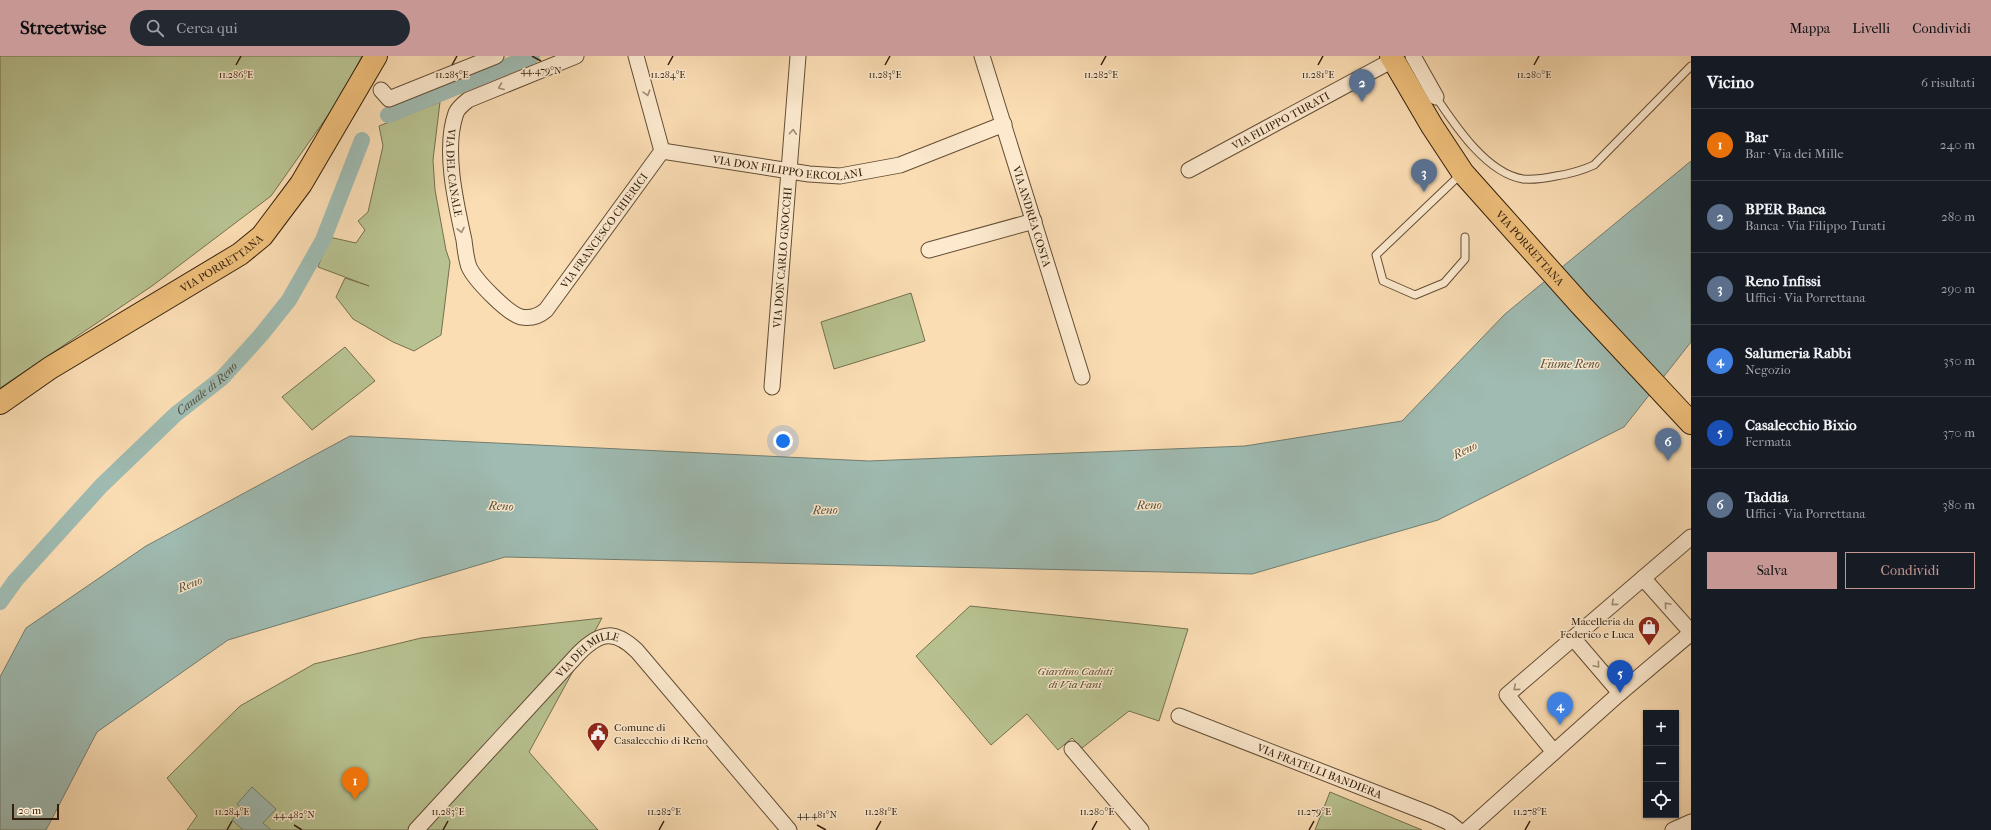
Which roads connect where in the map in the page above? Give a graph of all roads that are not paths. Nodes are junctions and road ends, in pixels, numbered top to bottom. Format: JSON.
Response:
{"nodes":[{"id":1,"x":376,"y":56,"type":"edge"},
{"id":2,"x":496,"y":56,"type":"edge"},
{"id":3,"x":576,"y":56,"type":"edge"},
{"id":4,"x":636,"y":56,"type":"edge"},
{"id":5,"x":798,"y":56,"type":"edge"},
{"id":6,"x":982,"y":56,"type":"edge"},
{"id":7,"x":1399,"y":57,"type":"edge"},
{"id":8,"x":1691,"y":66,"type":"edge"},
{"id":9,"x":381,"y":90,"type":"dead end"},
{"id":10,"x":1436,"y":97,"type":"joint"},
{"id":11,"x":1004,"y":124,"type":"junction"},
{"id":12,"x":662,"y":151,"type":"junction"},
{"id":13,"x":1189,"y":170,"type":"dead end"},
{"id":14,"x":790,"y":171,"type":"junction"},
{"id":15,"x":1466,"y":176,"type":"junction"},
{"id":16,"x":1034,"y":221,"type":"junction"},
{"id":17,"x":1466,"y":237,"type":"dead end"},
{"id":18,"x":929,"y":250,"type":"dead end"},
{"id":19,"x":546,"y":310,"type":"joint"},
{"id":20,"x":1082,"y":377,"type":"dead end"},
{"id":21,"x":772,"y":387,"type":"dead end"},
{"id":22,"x":0,"y":403,"type":"edge"},
{"id":23,"x":1691,"y":423,"type":"edge"},
{"id":24,"x":1691,"y":536,"type":"edge"},
{"id":25,"x":1644,"y":578,"type":"junction"},
{"id":26,"x":1691,"y":633,"type":"edge"},
{"id":27,"x":1573,"y":638,"type":"junction"},
{"id":28,"x":1620,"y":693,"type":"junction"},
{"id":29,"x":1179,"y":716,"type":"dead end"},
{"id":30,"x":1072,"y":749,"type":"dead end"},
{"id":31,"x":1554,"y":752,"type":"junction"},
{"id":32,"x":1691,"y":822,"type":"edge"},
{"id":33,"x":416,"y":830,"type":"edge"},
{"id":34,"x":789,"y":830,"type":"edge"},
{"id":35,"x":1141,"y":830,"type":"edge"},
{"id":36,"x":1458,"y":830,"type":"edge"},
{"id":37,"x":1467,"y":830,"type":"edge"},
{"id":38,"x":1673,"y":830,"type":"edge"}],
"edges":[{"from":1,"to":22,"type":"main road","name":"VIA PORRETTANA"},
{"from":2,"to":9,"type":"street"},
{"from":3,"to":19,"type":"street","name":"VIA DEL CANALE","one_way":true},
{"from":4,"to":12,"type":"street","one_way":true},
{"from":14,"to":5,"type":"street","name":"VIA DON CARLO GNOCCHI","one_way":true},
{"from":6,"to":11,"type":"street","name":"VIA ANDREA COSTA"},
{"from":7,"to":10,"type":"street"},
{"from":7,"to":13,"type":"street","name":"VIA FILIPPO TURATI"},
{"from":7,"to":15,"type":"main road","name":"VIA PORRETTANA"},
{"from":8,"to":10,"type":"lane"},
{"from":11,"to":14,"type":"street","name":"VIA DON FILIPPO ERCOLANI"},
{"from":11,"to":16,"type":"street","name":"VIA ANDREA COSTA"},
{"from":12,"to":14,"type":"street","name":"VIA DON FILIPPO ERCOLANI"},
{"from":12,"to":19,"type":"street","name":"VIA FRANCESCO CHIERICI"},
{"from":14,"to":21,"type":"street","name":"VIA DON CARLO GNOCCHI"},
{"from":15,"to":17,"type":"lane"},
{"from":15,"to":23,"type":"main road","name":"VIA PORRETTANA"},
{"from":16,"to":18,"type":"street"},
{"from":16,"to":20,"type":"street","name":"VIA ANDREA COSTA"},
{"from":24,"to":25,"type":"street"},
{"from":26,"to":25,"type":"street","one_way":true},
{"from":25,"to":27,"type":"street","one_way":true},
{"from":26,"to":28,"type":"street"},
{"from":27,"to":28,"type":"street","one_way":true},
{"from":27,"to":31,"type":"street","one_way":true},
{"from":28,"to":31,"type":"street"},
{"from":29,"to":36,"type":"street","name":"VIA FRATELLI BANDIERA"},
{"from":30,"to":35,"type":"street"},
{"from":31,"to":37,"type":"street"},
{"from":32,"to":38,"type":"street"},
{"from":33,"to":34,"type":"street","name":"VIA DEI MILLE"}]}
